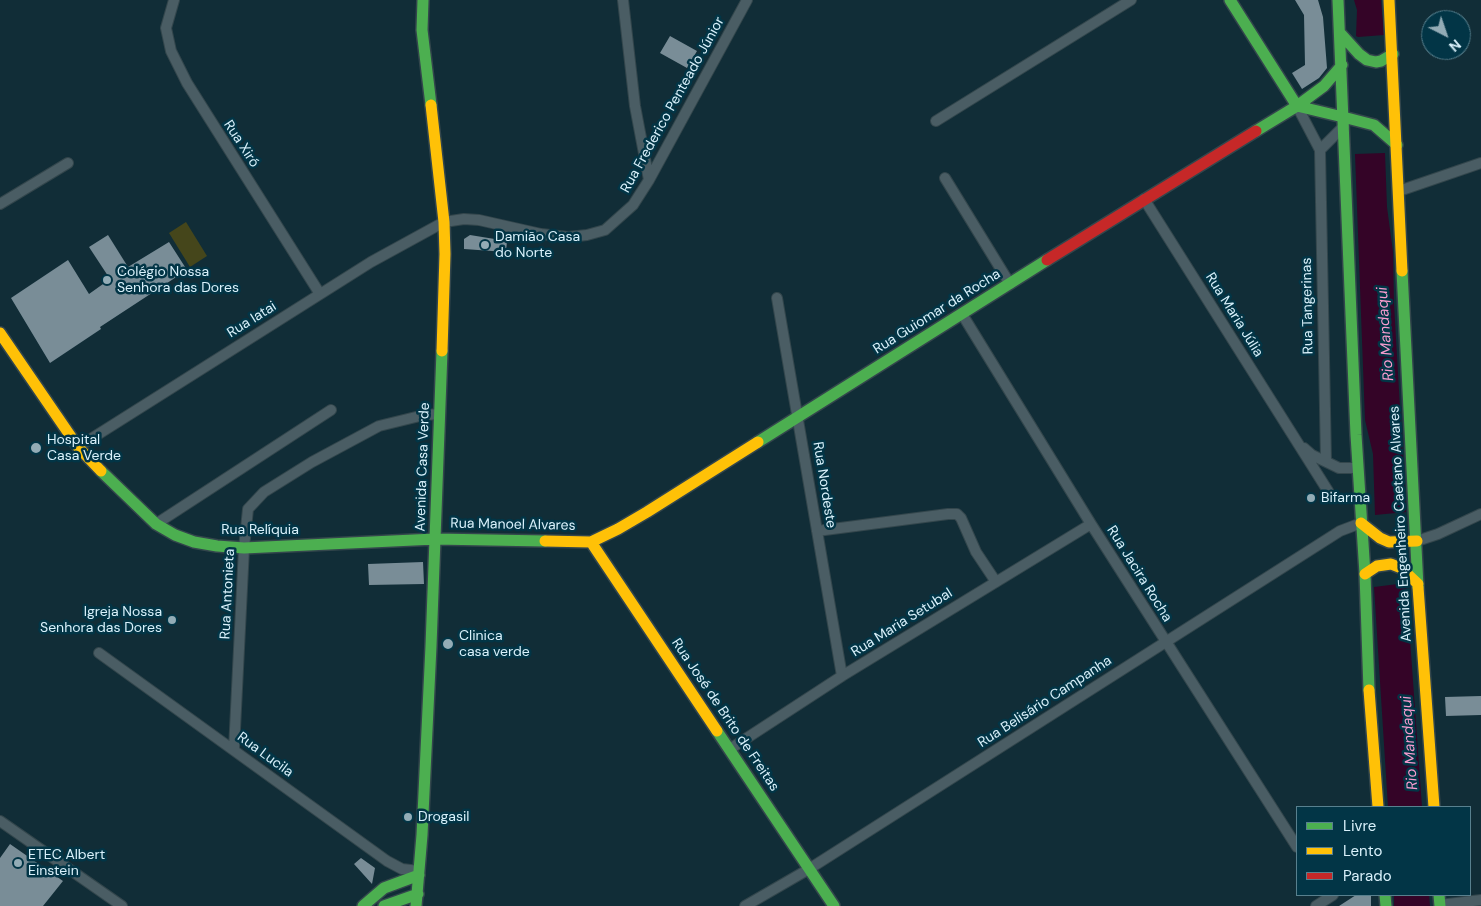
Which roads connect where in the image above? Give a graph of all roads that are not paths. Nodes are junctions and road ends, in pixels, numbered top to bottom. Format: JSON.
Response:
{"nodes":[{"id":1,"x":174,"y":0,"type":"edge"},
{"id":2,"x":413,"y":0,"type":"edge"},
{"id":3,"x":423,"y":0,"type":"edge"},
{"id":4,"x":623,"y":0,"type":"edge"},
{"id":5,"x":747,"y":0,"type":"edge"},
{"id":6,"x":1131,"y":0,"type":"edge"},
{"id":7,"x":1230,"y":0,"type":"edge"},
{"id":8,"x":1338,"y":0,"type":"edge"},
{"id":9,"x":1390,"y":2,"type":"edge"},
{"id":10,"x":422,"y":30,"type":"junction"},
{"id":11,"x":1340,"y":34,"type":"junction"},
{"id":12,"x":1393,"y":54,"type":"junction"},
{"id":13,"x":1342,"y":65,"type":"junction"},
{"id":14,"x":1297,"y":106,"type":"junction"},
{"id":15,"x":936,"y":121,"type":"dead end"},
{"id":16,"x":1344,"y":121,"type":"junction"},
{"id":17,"x":1397,"y":144,"type":"junction"},
{"id":18,"x":1320,"y":150,"type":"junction"},
{"id":19,"x":68,"y":163,"type":"dead end"},
{"id":20,"x":1481,"y":163,"type":"edge"},
{"id":21,"x":945,"y":178,"type":"dead end"},
{"id":22,"x":649,"y":180,"type":"junction"},
{"id":23,"x":1400,"y":191,"type":"junction"},
{"id":24,"x":1144,"y":199,"type":"junction"},
{"id":25,"x":0,"y":204,"type":"edge"},
{"id":26,"x":444,"y":222,"type":"junction"},
{"id":27,"x":1010,"y":284,"type":"junction"},
{"id":28,"x":320,"y":294,"type":"junction"},
{"id":29,"x":777,"y":298,"type":"dead end"},
{"id":30,"x":962,"y":314,"type":"junction"},
{"id":31,"x":0,"y":333,"type":"edge"},
{"id":32,"x":331,"y":410,"type":"dead end"},
{"id":33,"x":440,"y":414,"type":"junction"},
{"id":34,"x":798,"y":417,"type":"junction"},
{"id":35,"x":1300,"y":445,"type":"junction"},
{"id":36,"x":78,"y":447,"type":"junction"},
{"id":37,"x":1326,"y":462,"type":"junction"},
{"id":38,"x":1358,"y":468,"type":"junction"},
{"id":39,"x":1328,"y":491,"type":"dead end"},
{"id":40,"x":1481,"y":514,"type":"edge"},
{"id":41,"x":1361,"y":523,"type":"junction"},
{"id":42,"x":156,"y":524,"type":"junction"},
{"id":43,"x":1091,"y":524,"type":"junction"},
{"id":44,"x":817,"y":531,"type":"junction"},
{"id":45,"x":435,"y":539,"type":"junction"},
{"id":46,"x":1417,"y":541,"type":"junction"},
{"id":47,"x":591,"y":542,"type":"junction"},
{"id":48,"x":244,"y":548,"type":"junction"},
{"id":49,"x":1365,"y":574,"type":"junction"},
{"id":50,"x":996,"y":582,"type":"junction"},
{"id":51,"x":1418,"y":584,"type":"junction"},
{"id":52,"x":1166,"y":641,"type":"junction"},
{"id":53,"x":99,"y":653,"type":"dead end"},
{"id":54,"x":842,"y":676,"type":"junction"},
{"id":55,"x":234,"y":749,"type":"junction"},
{"id":56,"x":730,"y":749,"type":"junction"},
{"id":57,"x":1378,"y":806,"type":"edge"},
{"id":58,"x":1434,"y":806,"type":"edge"},
{"id":59,"x":0,"y":821,"type":"edge"},
{"id":60,"x":1296,"y":845,"type":"edge"},
{"id":61,"x":809,"y":869,"type":"junction"},
{"id":62,"x":419,"y":873,"type":"junction"},
{"id":63,"x":418,"y":894,"type":"junction"},
{"id":64,"x":1330,"y":896,"type":"edge"},
{"id":65,"x":1481,"y":900,"type":"edge"},
{"id":66,"x":1439,"y":902,"type":"edge"},
{"id":67,"x":122,"y":906,"type":"edge"},
{"id":68,"x":363,"y":906,"type":"edge"},
{"id":69,"x":384,"y":906,"type":"edge"},
{"id":70,"x":416,"y":906,"type":"edge"},
{"id":71,"x":745,"y":906,"type":"edge"},
{"id":72,"x":834,"y":906,"type":"edge"},
{"id":73,"x":1316,"y":906,"type":"edge"}],
"edges":[{"from":1,"to":28,"type":"street","name":"Rua Xiró"},
{"from":2,"to":10,"type":"main road","name":"Avenida Casa Verde"},
{"from":3,"to":10,"type":"main road","name":"Avenida Casa Verde"},
{"from":4,"to":22,"type":"street"},
{"from":5,"to":22,"type":"street","name":"Rua Frederico Penteado Júnior"},
{"from":6,"to":15,"type":"street"},
{"from":7,"to":14,"type":"main road","name":"Rua Tangerinas"},
{"from":8,"to":11,"type":"main road"},
{"from":9,"to":12,"type":"main road","name":"Avenida Engenheiro Caetano Alvares"},
{"from":10,"to":26,"type":"main road","name":"Avenida Casa Verde"},
{"from":11,"to":12,"type":"main road"},
{"from":11,"to":13,"type":"main road"},
{"from":12,"to":17,"type":"main road","name":"Avenida Engenheiro Caetano Alvares"},
{"from":13,"to":14,"type":"main road","name":"Rua Guiomar da Rocha"},
{"from":13,"to":16,"type":"main road"},
{"from":14,"to":16,"type":"main road"},
{"from":14,"to":18,"type":"street","name":"Rua Tangerinas"},
{"from":14,"to":24,"type":"main road","name":"Rua Guiomar da Rocha"},
{"from":16,"to":17,"type":"main road"},
{"from":16,"to":18,"type":"street"},
{"from":16,"to":38,"type":"main road"},
{"from":17,"to":23,"type":"main road","name":"Avenida Engenheiro Caetano Alvares"},
{"from":18,"to":37,"type":"street","name":"Rua Tangerinas"},
{"from":19,"to":25,"type":"street"},
{"from":20,"to":23,"type":"street"},
{"from":21,"to":27,"type":"street"},
{"from":22,"to":26,"type":"street","name":"Rua Frederico Penteado Júnior"},
{"from":23,"to":46,"type":"main road","name":"Avenida Engenheiro Caetano Alvares"},
{"from":24,"to":27,"type":"main road","name":"Rua Guiomar da Rocha"},
{"from":24,"to":35,"type":"street","name":"Rua Maria Júlia"},
{"from":26,"to":28,"type":"street","name":"Rua Iatai"},
{"from":26,"to":33,"type":"main road","name":"Avenida Casa Verde"},
{"from":27,"to":30,"type":"main road","name":"Rua Guiomar da Rocha"},
{"from":28,"to":36,"type":"street","name":"Rua Iatai"},
{"from":29,"to":34,"type":"street","name":"Rua Nordeste"},
{"from":30,"to":34,"type":"main road","name":"Rua Guiomar da Rocha"},
{"from":30,"to":43,"type":"street","name":"Rua Jacira Rocha"},
{"from":31,"to":36,"type":"main road","name":"Rua Relíquia"},
{"from":32,"to":42,"type":"street"},
{"from":33,"to":45,"type":"main road","name":"Avenida Casa Verde"},
{"from":33,"to":48,"type":"street","name":"Rua Antonieta"},
{"from":34,"to":44,"type":"street","name":"Rua Nordeste"},
{"from":34,"to":47,"type":"main road","name":"Rua Guiomar da Rocha"},
{"from":35,"to":37,"type":"street","name":"Rua Maria Júlia"},
{"from":35,"to":39,"type":"street","name":"Rua Maria Júlia"},
{"from":36,"to":42,"type":"main road","name":"Rua Relíquia"},
{"from":37,"to":38,"type":"street","name":"Rua Maria Júlia"},
{"from":38,"to":41,"type":"main road"},
{"from":40,"to":46,"type":"street"},
{"from":41,"to":46,"type":"main road"},
{"from":41,"to":49,"type":"main road"},
{"from":41,"to":52,"type":"street","name":"Rua Belisário Campanha"},
{"from":42,"to":48,"type":"main road","name":"Rua Relíquia"},
{"from":43,"to":50,"type":"street","name":"Rua Maria Setubal"},
{"from":43,"to":52,"type":"street","name":"Rua Jacira Rocha"},
{"from":44,"to":50,"type":"street"},
{"from":44,"to":54,"type":"street","name":"Rua Nordeste"},
{"from":45,"to":47,"type":"main road","name":"Rua Manoel Alvares"},
{"from":45,"to":48,"type":"main road","name":"Rua Relíquia"},
{"from":45,"to":62,"type":"main road","name":"Avenida Casa Verde"},
{"from":46,"to":51,"type":"main road","name":"Avenida Engenheiro Caetano Alvares"},
{"from":47,"to":56,"type":"main road","name":"Rua José de Brito de Freitas"},
{"from":48,"to":55,"type":"street","name":"Rua Antonieta"},
{"from":49,"to":51,"type":"main road"},
{"from":49,"to":57,"type":"main road"},
{"from":50,"to":54,"type":"street","name":"Rua Maria Setubal"},
{"from":51,"to":58,"type":"main road","name":"Avenida Engenheiro Caetano Alvares"},
{"from":52,"to":60,"type":"street","name":"Rua Jacira Rocha"},
{"from":52,"to":61,"type":"street","name":"Rua Belisário Campanha"},
{"from":53,"to":55,"type":"street","name":"Rua Lucila"},
{"from":54,"to":56,"type":"street","name":"Rua Maria Setubal"},
{"from":55,"to":62,"type":"street","name":"Rua Lucila"},
{"from":56,"to":61,"type":"main road","name":"Rua José de Brito de Freitas"},
{"from":59,"to":67,"type":"street"},
{"from":61,"to":71,"type":"street","name":"Rua Belisário Campanha"},
{"from":61,"to":72,"type":"main road","name":"Rua José de Brito de Freitas"},
{"from":62,"to":63,"type":"main road","name":"Avenida Casa Verde"},
{"from":62,"to":68,"type":"main road"},
{"from":63,"to":69,"type":"main road"},
{"from":63,"to":70,"type":"main road","name":"Avenida Casa Verde"},
{"from":64,"to":73,"type":"street"},
{"from":65,"to":66,"type":"street"}]}
